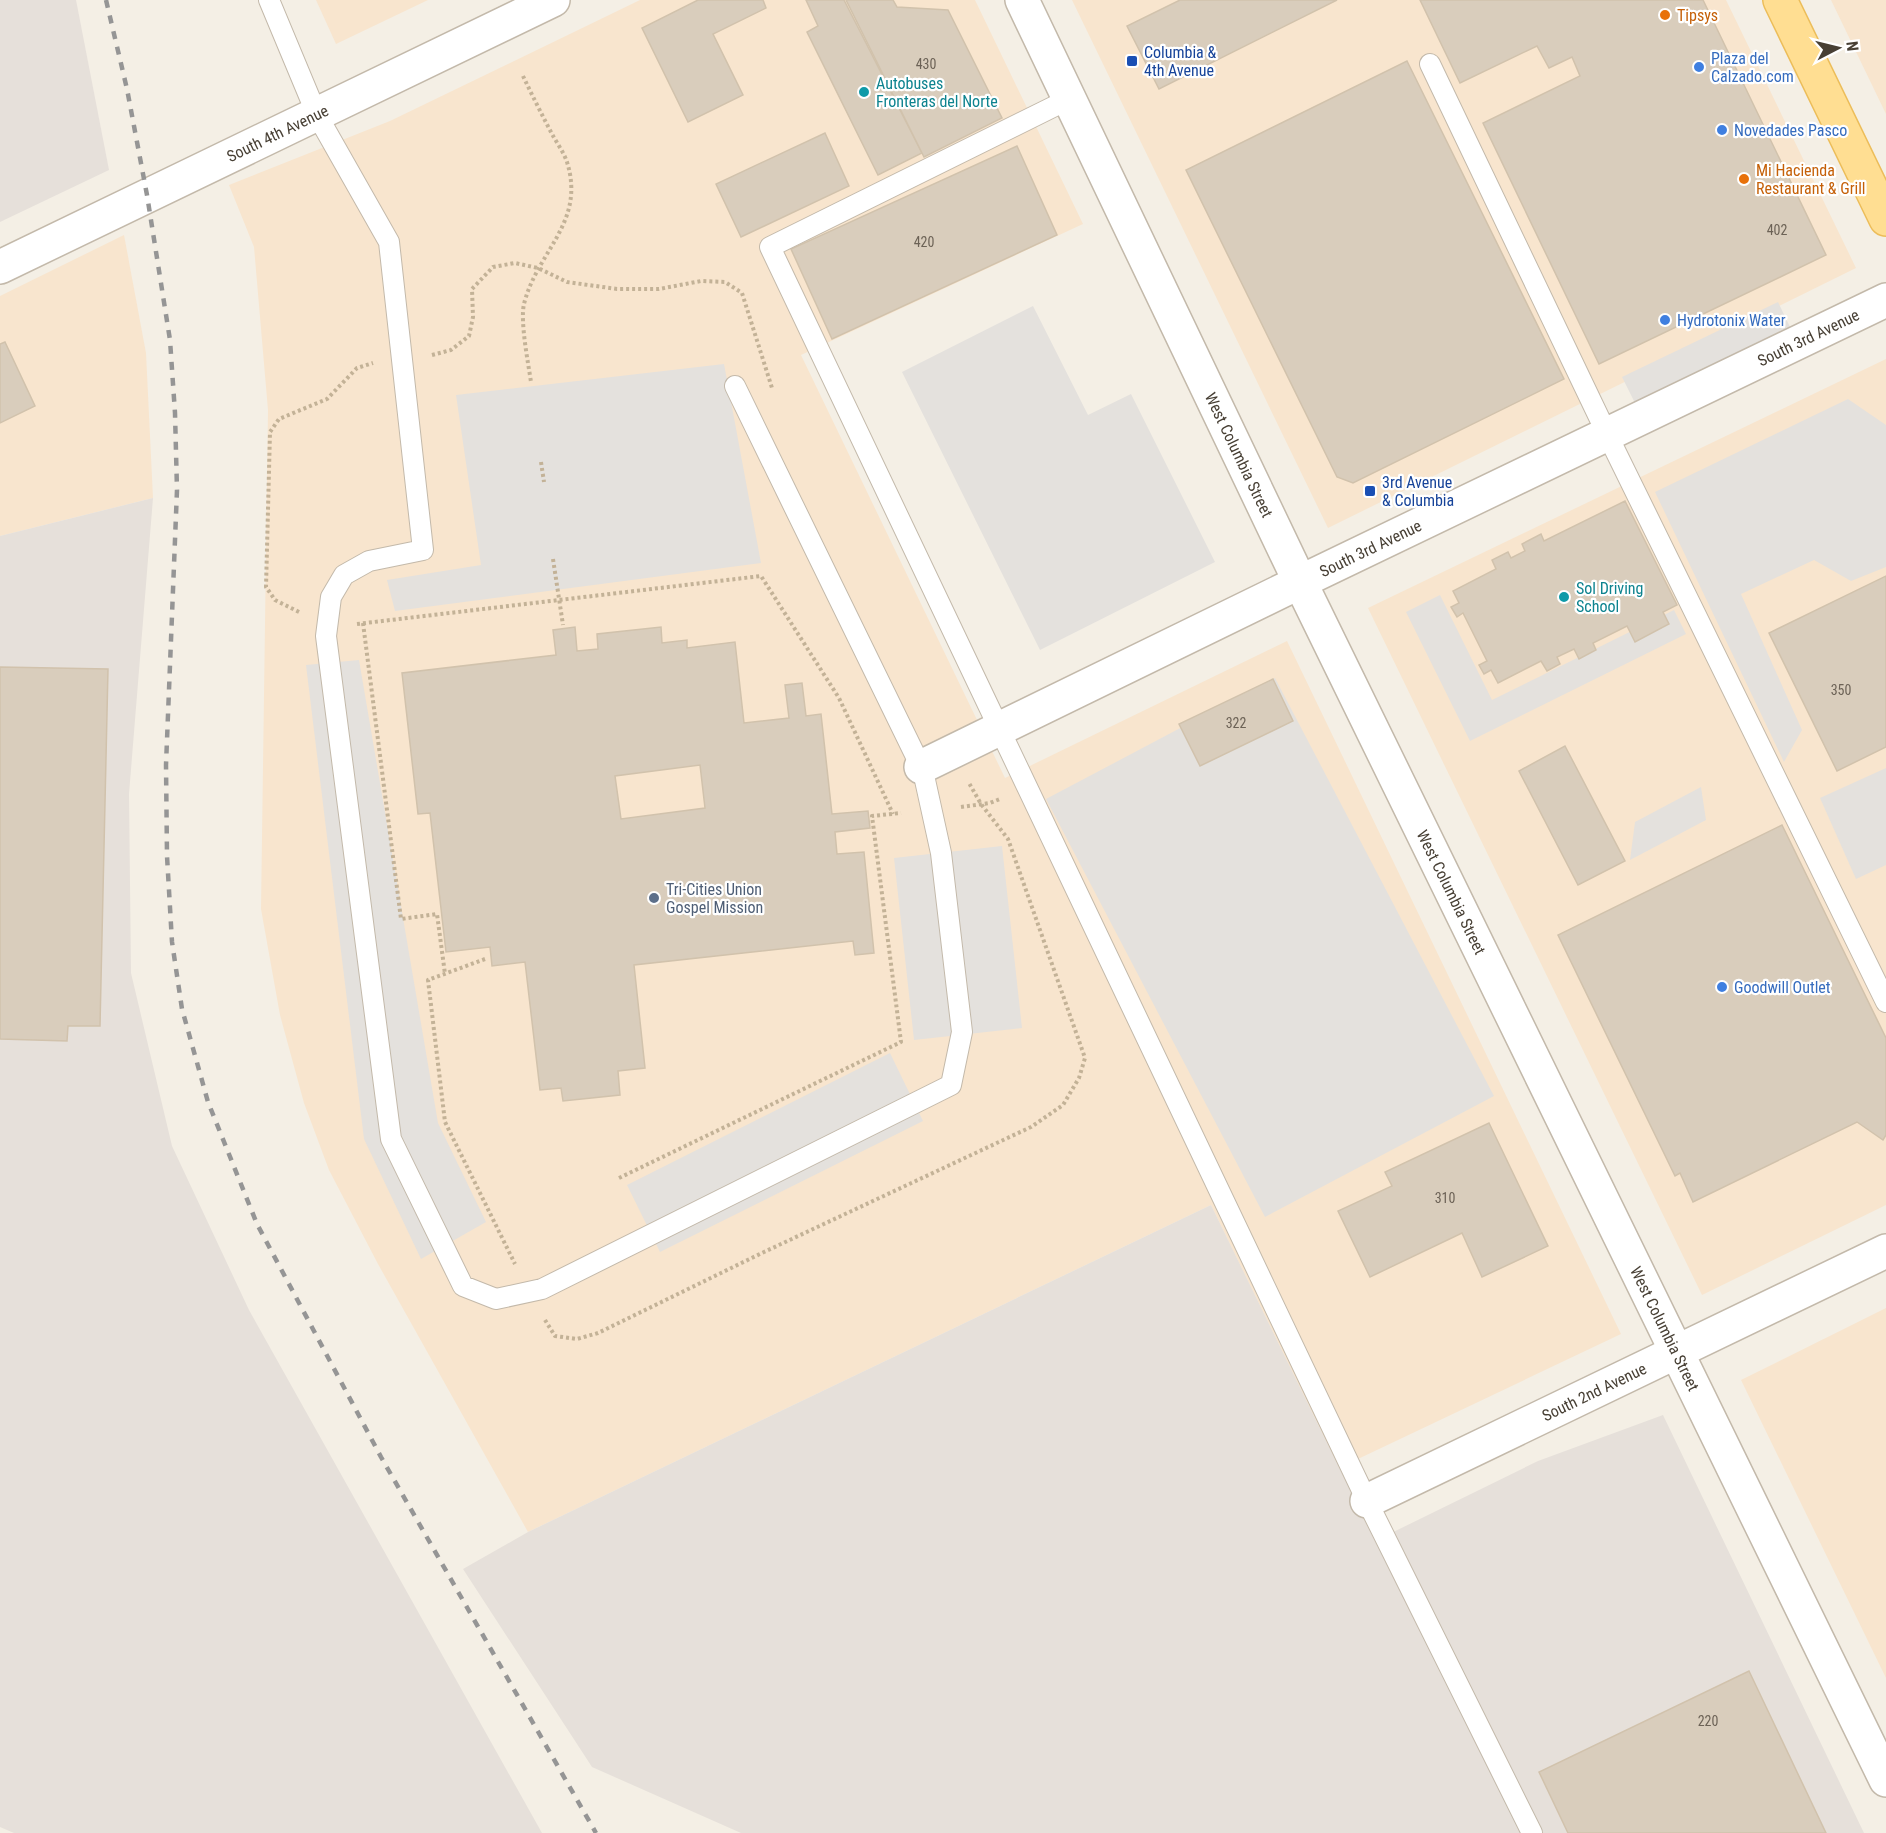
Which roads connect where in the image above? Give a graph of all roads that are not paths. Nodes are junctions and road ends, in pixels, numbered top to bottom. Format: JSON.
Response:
{"nodes":[{"id":1,"x":269,"y":0,"type":"edge"},
{"id":2,"x":553,"y":0,"type":"edge"},
{"id":3,"x":1022,"y":0,"type":"edge"},
{"id":4,"x":1780,"y":0,"type":"edge"},
{"id":5,"x":1430,"y":64,"type":"dead end"},
{"id":6,"x":1069,"y":99,"type":"junction"},
{"id":7,"x":317,"y":115,"type":"junction"},
{"id":8,"x":1886,"y":219,"type":"edge"},
{"id":9,"x":0,"y":267,"type":"edge"},
{"id":10,"x":1886,"y":300,"type":"edge"},
{"id":11,"x":735,"y":386,"type":"dead end"},
{"id":12,"x":1607,"y":434,"type":"junction"},
{"id":13,"x":1300,"y":582,"type":"junction"},
{"id":14,"x":999,"y":728,"type":"junction"},
{"id":15,"x":921,"y":766,"type":"junction"},
{"id":16,"x":1886,"y":1002,"type":"edge"},
{"id":17,"x":1886,"y":1251,"type":"edge"},
{"id":18,"x":1677,"y":1352,"type":"junction"},
{"id":19,"x":1367,"y":1501,"type":"junction"},
{"id":20,"x":1886,"y":1780,"type":"edge"},
{"id":21,"x":1532,"y":1833,"type":"edge"}],
"edges":[{"from":1,"to":7,"type":"lane"},
{"from":2,"to":7,"type":"street","name":"South 4th Avenue"},
{"from":3,"to":6,"type":"street","name":"West Columbia Street"},
{"from":4,"to":8,"type":"main road"},
{"from":5,"to":12,"type":"lane"},
{"from":6,"to":13,"type":"street","name":"West Columbia Street"},
{"from":6,"to":14,"type":"lane"},
{"from":7,"to":9,"type":"street","name":"South 4th Avenue"},
{"from":7,"to":15,"type":"lane"},
{"from":10,"to":12,"type":"street","name":"South 3rd Avenue"},
{"from":11,"to":15,"type":"lane"},
{"from":12,"to":13,"type":"street","name":"South 3rd Avenue"},
{"from":12,"to":16,"type":"lane"},
{"from":13,"to":14,"type":"street","name":"South 3rd Avenue"},
{"from":13,"to":18,"type":"street","name":"West Columbia Street"},
{"from":14,"to":15,"type":"street","name":"South 3rd Avenue"},
{"from":14,"to":19,"type":"lane"},
{"from":17,"to":18,"type":"street","name":"South 2nd Avenue"},
{"from":18,"to":19,"type":"street","name":"South 2nd Avenue"},
{"from":18,"to":20,"type":"street","name":"West Columbia Street"},
{"from":19,"to":21,"type":"lane"}]}
